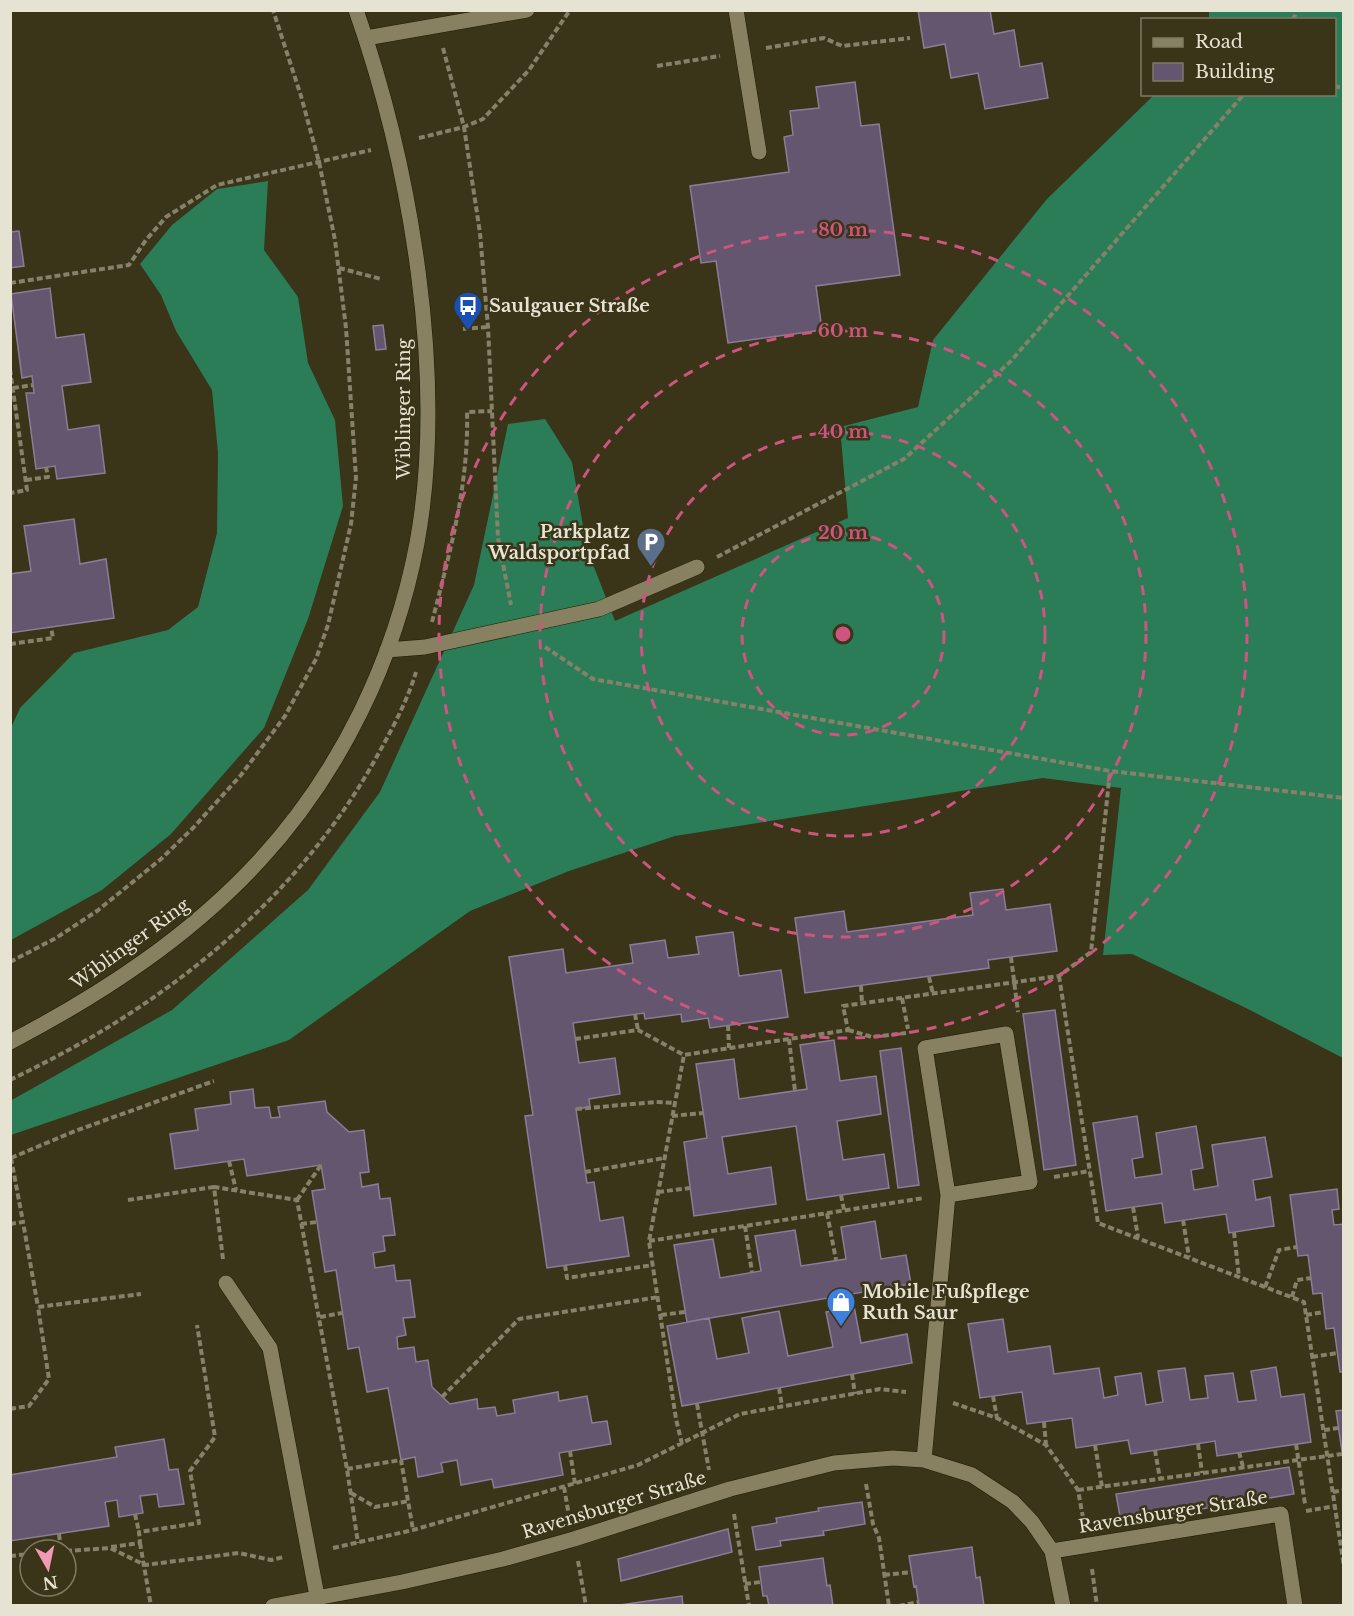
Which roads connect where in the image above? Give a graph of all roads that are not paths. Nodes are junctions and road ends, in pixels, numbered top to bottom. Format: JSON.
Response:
{"nodes":[{"id":1,"x":356,"y":10,"type":"edge"},
{"id":2,"x":528,"y":10,"type":"edge"},
{"id":3,"x":736,"y":10,"type":"edge"},
{"id":4,"x":366,"y":38,"type":"junction"},
{"id":5,"x":759,"y":152,"type":"dead end"},
{"id":6,"x":697,"y":567,"type":"road end"},
{"id":7,"x":387,"y":650,"type":"junction"},
{"id":8,"x":10,"y":1042,"type":"edge"},
{"id":9,"x":948,"y":1195,"type":"junction"},
{"id":10,"x":226,"y":1283,"type":"road end"},
{"id":11,"x":924,"y":1460,"type":"junction"},
{"id":12,"x":1052,"y":1551,"type":"junction"},
{"id":13,"x":316,"y":1596,"type":"junction"},
{"id":14,"x":273,"y":1605,"type":"edge"},
{"id":15,"x":1063,"y":1605,"type":"edge"},
{"id":16,"x":1295,"y":1605,"type":"edge"}],
"edges":[{"from":1,"to":4,"type":"street","name":"Wiblinger Ring"},
{"from":2,"to":4,"type":"street"},
{"from":3,"to":5,"type":"street"},
{"from":4,"to":7,"type":"street","name":"Wiblinger Ring"},
{"from":6,"to":7,"type":"street"},
{"from":7,"to":8,"type":"street","name":"Wiblinger Ring"},
{"from":9,"to":9,"type":"street"},
{"from":9,"to":11,"type":"street"},
{"from":10,"to":13,"type":"street"},
{"from":11,"to":12,"type":"street","name":"Ravensburger Straße"},
{"from":11,"to":13,"type":"street","name":"Ravensburger Straße"},
{"from":12,"to":15,"type":"street","name":"Ravensburger Straße"},
{"from":12,"to":16,"type":"street","name":"Ravensburger Straße"},
{"from":13,"to":14,"type":"street","name":"Ravensburger Straße"}]}
